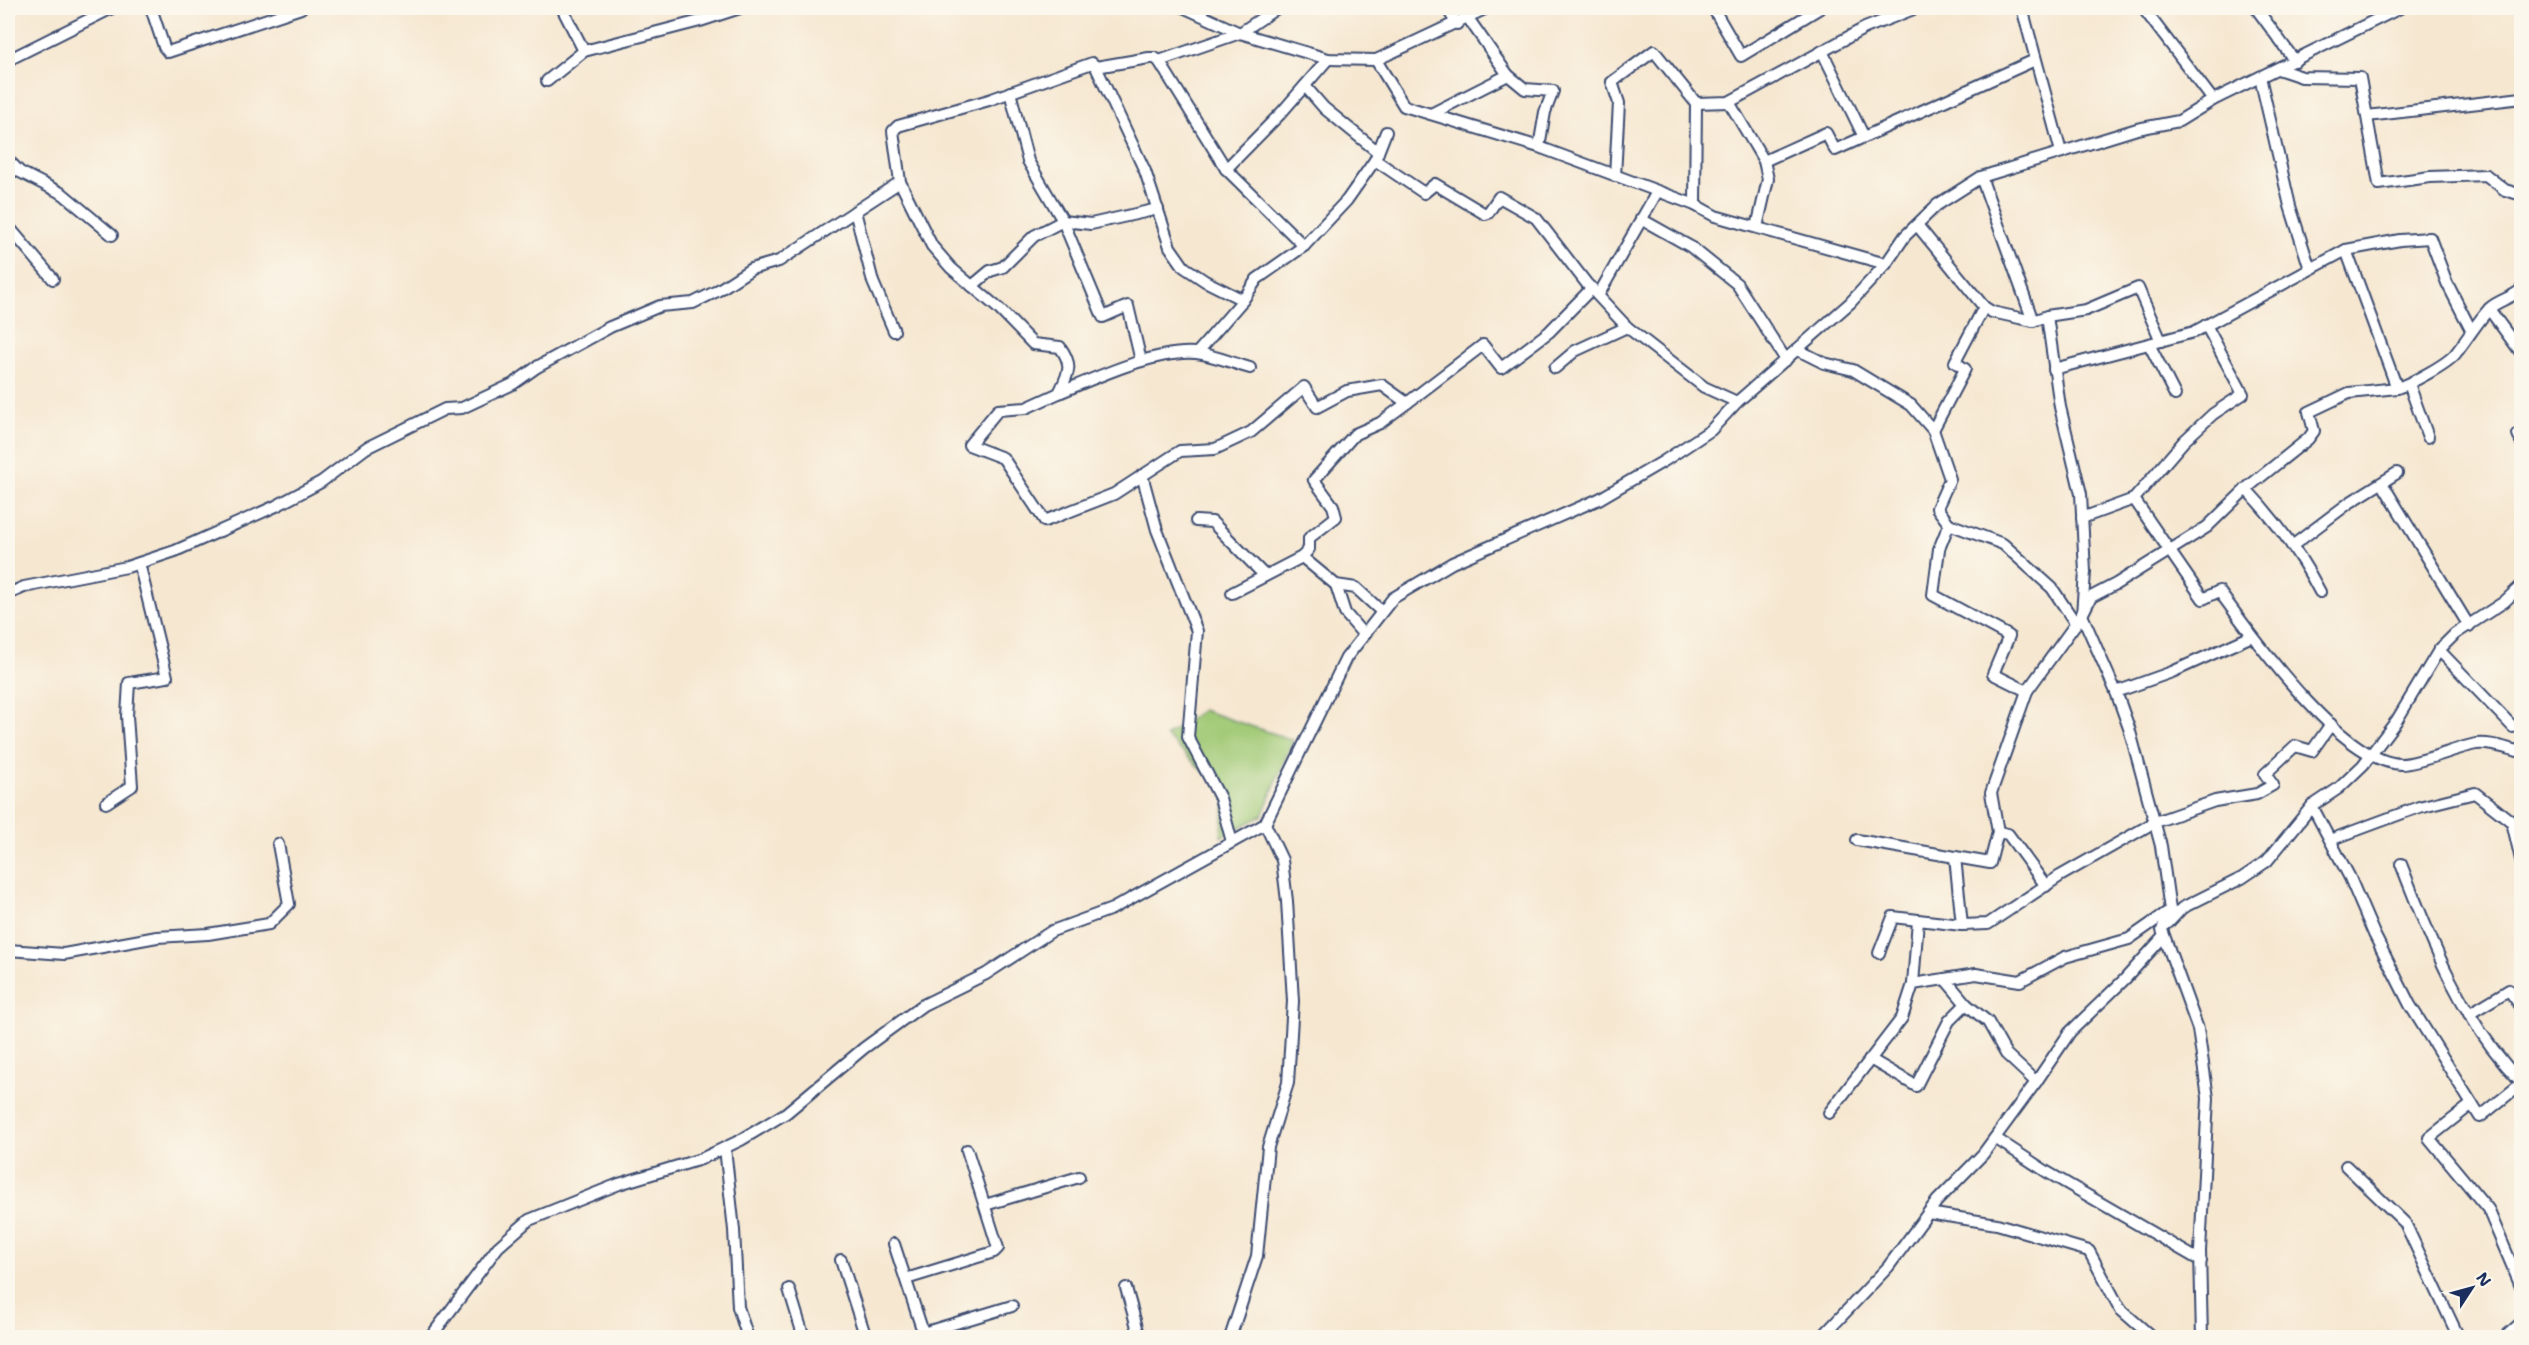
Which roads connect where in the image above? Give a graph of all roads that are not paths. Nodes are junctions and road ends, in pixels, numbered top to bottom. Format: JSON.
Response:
{"nodes":[{"id":1,"x":112,"y":8,"type":"edge"},
{"id":2,"x":152,"y":8,"type":"edge"},
{"id":3,"x":301,"y":8,"type":"edge"},
{"id":4,"x":562,"y":8,"type":"edge"},
{"id":5,"x":740,"y":8,"type":"edge"},
{"id":6,"x":1185,"y":8,"type":"edge"},
{"id":7,"x":1277,"y":8,"type":"edge"},
{"id":8,"x":1448,"y":8,"type":"edge"},
{"id":9,"x":1486,"y":8,"type":"edge"},
{"id":10,"x":1713,"y":8,"type":"edge"},
{"id":11,"x":1820,"y":8,"type":"edge"},
{"id":12,"x":1916,"y":8,"type":"edge"},
{"id":13,"x":2022,"y":8,"type":"edge"},
{"id":14,"x":2143,"y":8,"type":"edge"},
{"id":15,"x":2256,"y":8,"type":"edge"},
{"id":16,"x":2400,"y":8,"type":"edge"},
{"id":17,"x":1467,"y":18,"type":"junction"},
{"id":18,"x":1456,"y":24,"type":"junction"},
{"id":19,"x":1240,"y":33,"type":"junction"},
{"id":20,"x":584,"y":51,"type":"junction"},
{"id":21,"x":1822,"y":51,"type":"junction"},
{"id":22,"x":1328,"y":59,"type":"junction"},
{"id":23,"x":8,"y":60,"type":"edge"},
{"id":24,"x":1376,"y":60,"type":"junction"},
{"id":25,"x":2035,"y":60,"type":"junction"},
{"id":26,"x":1159,"y":61,"type":"junction"},
{"id":27,"x":2295,"y":61,"type":"junction"},
{"id":28,"x":1096,"y":67,"type":"junction"},
{"id":29,"x":2278,"y":69,"type":"junction"},
{"id":30,"x":1508,"y":75,"type":"junction"},
{"id":31,"x":2260,"y":77,"type":"junction"},
{"id":32,"x":548,"y":81,"type":"dead end"},
{"id":33,"x":1305,"y":86,"type":"junction"},
{"id":34,"x":1010,"y":92,"type":"junction"},
{"id":35,"x":2522,"y":98,"type":"edge"},
{"id":36,"x":2212,"y":100,"type":"junction"},
{"id":37,"x":1729,"y":102,"type":"junction"},
{"id":38,"x":1696,"y":103,"type":"junction"},
{"id":39,"x":1431,"y":114,"type":"junction"},
{"id":40,"x":2367,"y":116,"type":"junction"},
{"id":41,"x":1386,"y":132,"type":"dead end"},
{"id":42,"x":1864,"y":137,"type":"junction"},
{"id":43,"x":1539,"y":147,"type":"junction"},
{"id":44,"x":2061,"y":152,"type":"junction"},
{"id":45,"x":1376,"y":156,"type":"junction"},
{"id":46,"x":8,"y":160,"type":"edge"},
{"id":47,"x":1764,"y":161,"type":"junction"},
{"id":48,"x":1226,"y":169,"type":"junction"},
{"id":49,"x":1615,"y":176,"type":"junction"},
{"id":50,"x":1981,"y":177,"type":"junction"},
{"id":51,"x":900,"y":182,"type":"junction"},
{"id":52,"x":1657,"y":192,"type":"junction"},
{"id":53,"x":2522,"y":195,"type":"edge"},
{"id":54,"x":1695,"y":205,"type":"junction"},
{"id":55,"x":1158,"y":209,"type":"junction"},
{"id":56,"x":855,"y":212,"type":"junction"},
{"id":57,"x":1641,"y":219,"type":"junction"},
{"id":58,"x":1063,"y":221,"type":"junction"},
{"id":59,"x":1917,"y":225,"type":"junction"},
{"id":60,"x":8,"y":226,"type":"edge"},
{"id":61,"x":1757,"y":227,"type":"junction"},
{"id":62,"x":112,"y":235,"type":"dead end"},
{"id":63,"x":1304,"y":246,"type":"junction"},
{"id":64,"x":2346,"y":250,"type":"junction"},
{"id":65,"x":1886,"y":264,"type":"junction"},
{"id":66,"x":2310,"y":269,"type":"junction"},
{"id":67,"x":53,"y":279,"type":"dead end"},
{"id":68,"x":972,"y":286,"type":"junction"},
{"id":69,"x":2522,"y":289,"type":"edge"},
{"id":70,"x":1595,"y":291,"type":"junction"},
{"id":71,"x":1243,"y":300,"type":"junction"},
{"id":72,"x":1984,"y":307,"type":"junction"},
{"id":73,"x":2489,"y":309,"type":"junction"},
{"id":74,"x":2047,"y":316,"type":"junction"},
{"id":75,"x":2032,"y":321,"type":"junction"},
{"id":76,"x":2206,"y":325,"type":"junction"},
{"id":77,"x":1627,"y":327,"type":"junction"},
{"id":78,"x":2471,"y":330,"type":"junction"},
{"id":79,"x":894,"y":332,"type":"dead end"},
{"id":80,"x":2161,"y":341,"type":"junction"},
{"id":81,"x":2150,"y":344,"type":"junction"},
{"id":82,"x":1798,"y":350,"type":"junction"},
{"id":83,"x":1197,"y":353,"type":"junction"},
{"id":84,"x":2522,"y":354,"type":"edge"},
{"id":85,"x":1786,"y":360,"type":"junction"},
{"id":86,"x":1141,"y":361,"type":"junction"},
{"id":87,"x":1250,"y":368,"type":"dead end"},
{"id":88,"x":1555,"y":368,"type":"dead end"},
{"id":89,"x":2054,"y":369,"type":"junction"},
{"id":90,"x":2409,"y":384,"type":"junction"},
{"id":91,"x":2397,"y":388,"type":"junction"},
{"id":92,"x":1059,"y":393,"type":"junction"},
{"id":93,"x":2175,"y":395,"type":"dead end"},
{"id":94,"x":1737,"y":402,"type":"junction"},
{"id":95,"x":1407,"y":403,"type":"junction"},
{"id":96,"x":1933,"y":430,"type":"junction"},
{"id":97,"x":2428,"y":437,"type":"dead end"},
{"id":98,"x":2397,"y":473,"type":"dead end"},
{"id":99,"x":1142,"y":475,"type":"junction"},
{"id":100,"x":2382,"y":483,"type":"junction"},
{"id":101,"x":2246,"y":489,"type":"junction"},
{"id":102,"x":2134,"y":499,"type":"junction"},
{"id":103,"x":2082,"y":518,"type":"junction"},
{"id":104,"x":1196,"y":521,"type":"dead end"},
{"id":105,"x":1949,"y":524,"type":"junction"},
{"id":106,"x":2292,"y":546,"type":"junction"},
{"id":107,"x":2169,"y":551,"type":"junction"},
{"id":108,"x":1302,"y":557,"type":"junction"},
{"id":109,"x":139,"y":563,"type":"junction"},
{"id":110,"x":1266,"y":576,"type":"junction"},
{"id":111,"x":1336,"y":585,"type":"junction"},
{"id":112,"x":2522,"y":585,"type":"edge"},
{"id":113,"x":1232,"y":592,"type":"dead end"},
{"id":114,"x":2320,"y":592,"type":"dead end"},
{"id":115,"x":8,"y":594,"type":"edge"},
{"id":116,"x":1381,"y":611,"type":"junction"},
{"id":117,"x":2079,"y":619,"type":"junction"},
{"id":118,"x":2469,"y":626,"type":"junction"},
{"id":119,"x":1363,"y":634,"type":"junction"},
{"id":120,"x":2252,"y":636,"type":"junction"},
{"id":121,"x":2439,"y":650,"type":"junction"},
{"id":122,"x":2027,"y":691,"type":"junction"},
{"id":123,"x":2116,"y":692,"type":"junction"},
{"id":124,"x":2331,"y":724,"type":"junction"},
{"id":125,"x":2513,"y":727,"type":"dead end"},
{"id":126,"x":2522,"y":752,"type":"edge"},
{"id":127,"x":2370,"y":756,"type":"junction"},
{"id":128,"x":106,"y":803,"type":"dead end"},
{"id":129,"x":2312,"y":806,"type":"junction"},
{"id":130,"x":2155,"y":822,"type":"junction"},
{"id":131,"x":1265,"y":824,"type":"junction"},
{"id":132,"x":1998,"y":832,"type":"junction"},
{"id":133,"x":1857,"y":840,"type":"dead end"},
{"id":134,"x":2330,"y":840,"type":"junction"},
{"id":135,"x":1232,"y":842,"type":"junction"},
{"id":136,"x":278,"y":844,"type":"dead end"},
{"id":137,"x":1955,"y":857,"type":"junction"},
{"id":138,"x":2401,"y":864,"type":"dead end"},
{"id":139,"x":2522,"y":864,"type":"edge"},
{"id":140,"x":2046,"y":886,"type":"junction"},
{"id":141,"x":2170,"y":910,"type":"junction"},
{"id":142,"x":1918,"y":920,"type":"junction"},
{"id":143,"x":1962,"y":925,"type":"junction"},
{"id":144,"x":2163,"y":933,"type":"junction"},
{"id":145,"x":8,"y":950,"type":"edge"},
{"id":146,"x":1879,"y":953,"type":"dead end"},
{"id":147,"x":1945,"y":979,"type":"junction"},
{"id":148,"x":1913,"y":984,"type":"junction"},
{"id":149,"x":1966,"y":1004,"type":"junction"},
{"id":150,"x":2522,"y":1008,"type":"edge"},
{"id":151,"x":2469,"y":1014,"type":"junction"},
{"id":152,"x":1870,"y":1059,"type":"junction"},
{"id":153,"x":2036,"y":1082,"type":"junction"},
{"id":154,"x":2521,"y":1082,"type":"edge"},
{"id":155,"x":2472,"y":1104,"type":"junction"},
{"id":156,"x":1829,"y":1113,"type":"dead end"},
{"id":157,"x":1995,"y":1138,"type":"junction"},
{"id":158,"x":724,"y":1148,"type":"junction"},
{"id":159,"x":967,"y":1150,"type":"dead end"},
{"id":160,"x":2346,"y":1166,"type":"dead end"},
{"id":161,"x":1079,"y":1177,"type":"dead end"},
{"id":162,"x":985,"y":1205,"type":"junction"},
{"id":163,"x":1928,"y":1213,"type":"junction"},
{"id":164,"x":894,"y":1245,"type":"dead end"},
{"id":165,"x":841,"y":1260,"type":"dead end"},
{"id":166,"x":2201,"y":1261,"type":"junction"},
{"id":167,"x":906,"y":1279,"type":"junction"},
{"id":168,"x":1126,"y":1288,"type":"dead end"},
{"id":169,"x":789,"y":1289,"type":"dead end"},
{"id":170,"x":2522,"y":1289,"type":"edge"},
{"id":171,"x":1012,"y":1306,"type":"dead end"},
{"id":172,"x":2522,"y":1322,"type":"edge"},
{"id":173,"x":924,"y":1335,"type":"edge"},
{"id":174,"x":430,"y":1338,"type":"edge"},
{"id":175,"x":748,"y":1338,"type":"edge"},
{"id":176,"x":804,"y":1338,"type":"edge"},
{"id":177,"x":866,"y":1338,"type":"edge"},
{"id":178,"x":1140,"y":1338,"type":"edge"},
{"id":179,"x":1230,"y":1338,"type":"edge"},
{"id":180,"x":1821,"y":1338,"type":"edge"},
{"id":181,"x":2153,"y":1338,"type":"edge"},
{"id":182,"x":2202,"y":1338,"type":"edge"},
{"id":183,"x":2458,"y":1338,"type":"edge"},
{"id":184,"x":2504,"y":1338,"type":"edge"}],
"edges":[{"from":1,"to":23,"type":"street"},
{"from":2,"to":3,"type":"street"},
{"from":4,"to":20,"type":"street"},
{"from":5,"to":20,"type":"street"},
{"from":6,"to":19,"type":"street"},
{"from":7,"to":19,"type":"street"},
{"from":8,"to":18,"type":"street"},
{"from":9,"to":17,"type":"street"},
{"from":10,"to":11,"type":"street"},
{"from":12,"to":21,"type":"street"},
{"from":13,"to":25,"type":"street"},
{"from":14,"to":36,"type":"street"},
{"from":15,"to":27,"type":"street"},
{"from":16,"to":27,"type":"street"},
{"from":17,"to":18,"type":"street"},
{"from":17,"to":30,"type":"street"},
{"from":18,"to":24,"type":"street"},
{"from":19,"to":22,"type":"street"},
{"from":19,"to":26,"type":"street"},
{"from":20,"to":32,"type":"street"},
{"from":21,"to":37,"type":"street"},
{"from":21,"to":42,"type":"street"},
{"from":22,"to":24,"type":"street"},
{"from":22,"to":33,"type":"street"},
{"from":24,"to":39,"type":"street"},
{"from":25,"to":42,"type":"street"},
{"from":25,"to":44,"type":"street"},
{"from":26,"to":28,"type":"street"},
{"from":26,"to":48,"type":"street"},
{"from":27,"to":29,"type":"street"},
{"from":28,"to":34,"type":"street"},
{"from":28,"to":55,"type":"street"},
{"from":29,"to":31,"type":"street"},
{"from":29,"to":40,"type":"street"},
{"from":30,"to":39,"type":"street"},
{"from":30,"to":43,"type":"street"},
{"from":31,"to":36,"type":"street"},
{"from":31,"to":66,"type":"street"},
{"from":33,"to":45,"type":"street"},
{"from":33,"to":48,"type":"street"},
{"from":34,"to":51,"type":"street"},
{"from":34,"to":58,"type":"street"},
{"from":35,"to":40,"type":"street"},
{"from":36,"to":44,"type":"street"},
{"from":37,"to":38,"type":"street"},
{"from":37,"to":47,"type":"street"},
{"from":38,"to":49,"type":"street"},
{"from":38,"to":54,"type":"street"},
{"from":39,"to":43,"type":"street"},
{"from":40,"to":53,"type":"street"},
{"from":41,"to":45,"type":"street"},
{"from":42,"to":47,"type":"street"},
{"from":43,"to":49,"type":"street"},
{"from":44,"to":50,"type":"street"},
{"from":45,"to":63,"type":"street"},
{"from":45,"to":70,"type":"street"},
{"from":46,"to":62,"type":"street"},
{"from":47,"to":61,"type":"street"},
{"from":48,"to":63,"type":"street"},
{"from":49,"to":52,"type":"street"},
{"from":50,"to":59,"type":"street"},
{"from":50,"to":75,"type":"street"},
{"from":51,"to":56,"type":"street"},
{"from":51,"to":68,"type":"street"},
{"from":52,"to":54,"type":"street"},
{"from":52,"to":57,"type":"street"},
{"from":54,"to":61,"type":"street"},
{"from":55,"to":58,"type":"street"},
{"from":55,"to":71,"type":"street"},
{"from":56,"to":79,"type":"street"},
{"from":56,"to":109,"type":"street"},
{"from":57,"to":70,"type":"street"},
{"from":57,"to":85,"type":"street"},
{"from":58,"to":68,"type":"street"},
{"from":58,"to":86,"type":"street"},
{"from":59,"to":65,"type":"street"},
{"from":59,"to":72,"type":"street"},
{"from":60,"to":67,"type":"street"},
{"from":61,"to":65,"type":"street"},
{"from":63,"to":71,"type":"street"},
{"from":64,"to":66,"type":"street"},
{"from":64,"to":78,"type":"street"},
{"from":64,"to":91,"type":"street"},
{"from":65,"to":82,"type":"street"},
{"from":66,"to":76,"type":"street"},
{"from":68,"to":92,"type":"street"},
{"from":69,"to":73,"type":"street"},
{"from":70,"to":77,"type":"street"},
{"from":70,"to":95,"type":"street"},
{"from":71,"to":83,"type":"street"},
{"from":72,"to":75,"type":"street"},
{"from":72,"to":96,"type":"street"},
{"from":73,"to":78,"type":"street"},
{"from":73,"to":84,"type":"street"},
{"from":74,"to":75,"type":"street"},
{"from":74,"to":80,"type":"street"},
{"from":74,"to":89,"type":"street"},
{"from":76,"to":80,"type":"street"},
{"from":76,"to":102,"type":"street"},
{"from":77,"to":88,"type":"street"},
{"from":77,"to":94,"type":"street"},
{"from":78,"to":90,"type":"street"},
{"from":80,"to":81,"type":"street"},
{"from":81,"to":89,"type":"street"},
{"from":81,"to":93,"type":"street"},
{"from":82,"to":85,"type":"street"},
{"from":82,"to":96,"type":"street"},
{"from":83,"to":86,"type":"street"},
{"from":83,"to":87,"type":"street"},
{"from":85,"to":94,"type":"street"},
{"from":86,"to":92,"type":"street"},
{"from":89,"to":103,"type":"street"},
{"from":90,"to":91,"type":"street"},
{"from":90,"to":97,"type":"street"},
{"from":91,"to":101,"type":"street"},
{"from":92,"to":99,"type":"street"},
{"from":94,"to":116,"type":"street"},
{"from":95,"to":99,"type":"street"},
{"from":95,"to":108,"type":"street"},
{"from":96,"to":105,"type":"street"},
{"from":98,"to":100,"type":"street"},
{"from":99,"to":135,"type":"street"},
{"from":100,"to":106,"type":"street"},
{"from":100,"to":118,"type":"street"},
{"from":101,"to":106,"type":"street"},
{"from":101,"to":107,"type":"street"},
{"from":102,"to":103,"type":"street"},
{"from":102,"to":107,"type":"street"},
{"from":103,"to":117,"type":"street"},
{"from":104,"to":110,"type":"street"},
{"from":105,"to":117,"type":"street"},
{"from":105,"to":122,"type":"street"},
{"from":106,"to":114,"type":"street"},
{"from":107,"to":117,"type":"street"},
{"from":107,"to":120,"type":"street"},
{"from":108,"to":110,"type":"street"},
{"from":108,"to":111,"type":"street"},
{"from":109,"to":115,"type":"street"},
{"from":109,"to":128,"type":"street"},
{"from":110,"to":113,"type":"street"},
{"from":111,"to":116,"type":"street"},
{"from":111,"to":119,"type":"street"},
{"from":112,"to":118,"type":"street"},
{"from":116,"to":119,"type":"street"},
{"from":117,"to":122,"type":"street"},
{"from":117,"to":123,"type":"street"},
{"from":118,"to":121,"type":"street"},
{"from":119,"to":131,"type":"street"},
{"from":120,"to":123,"type":"street"},
{"from":120,"to":124,"type":"street"},
{"from":121,"to":125,"type":"street"},
{"from":121,"to":127,"type":"street"},
{"from":122,"to":132,"type":"street"},
{"from":123,"to":130,"type":"street"},
{"from":124,"to":127,"type":"street"},
{"from":124,"to":130,"type":"street"},
{"from":126,"to":127,"type":"street"},
{"from":127,"to":129,"type":"street"},
{"from":129,"to":134,"type":"street"},
{"from":129,"to":144,"type":"street"},
{"from":130,"to":140,"type":"street"},
{"from":130,"to":141,"type":"street"},
{"from":131,"to":135,"type":"street"},
{"from":131,"to":179,"type":"street"},
{"from":132,"to":137,"type":"street"},
{"from":132,"to":140,"type":"street"},
{"from":133,"to":137,"type":"street"},
{"from":134,"to":139,"type":"street"},
{"from":134,"to":155,"type":"street"},
{"from":135,"to":158,"type":"street"},
{"from":136,"to":145,"type":"street"},
{"from":137,"to":143,"type":"street"},
{"from":138,"to":151,"type":"street"},
{"from":140,"to":143,"type":"street"},
{"from":141,"to":144,"type":"street"},
{"from":141,"to":147,"type":"street"},
{"from":142,"to":143,"type":"street"},
{"from":142,"to":146,"type":"street"},
{"from":142,"to":148,"type":"street"},
{"from":144,"to":153,"type":"street"},
{"from":144,"to":166,"type":"street"},
{"from":147,"to":148,"type":"street"},
{"from":147,"to":149,"type":"street"},
{"from":148,"to":152,"type":"street"},
{"from":149,"to":152,"type":"street"},
{"from":149,"to":153,"type":"street"},
{"from":150,"to":151,"type":"street"},
{"from":151,"to":154,"type":"street"},
{"from":152,"to":156,"type":"street"},
{"from":153,"to":157,"type":"street"},
{"from":154,"to":155,"type":"street"},
{"from":155,"to":170,"type":"street"},
{"from":157,"to":163,"type":"street"},
{"from":157,"to":166,"type":"street"},
{"from":158,"to":174,"type":"street"},
{"from":158,"to":175,"type":"street"},
{"from":159,"to":162,"type":"street"},
{"from":160,"to":183,"type":"street"},
{"from":161,"to":162,"type":"street"},
{"from":162,"to":167,"type":"street"},
{"from":163,"to":180,"type":"street"},
{"from":163,"to":181,"type":"street"},
{"from":164,"to":167,"type":"street"},
{"from":165,"to":177,"type":"street"},
{"from":166,"to":182,"type":"street"},
{"from":167,"to":173,"type":"street"},
{"from":168,"to":178,"type":"street"},
{"from":169,"to":176,"type":"street"},
{"from":171,"to":173,"type":"street"},
{"from":172,"to":184,"type":"street"}]}
